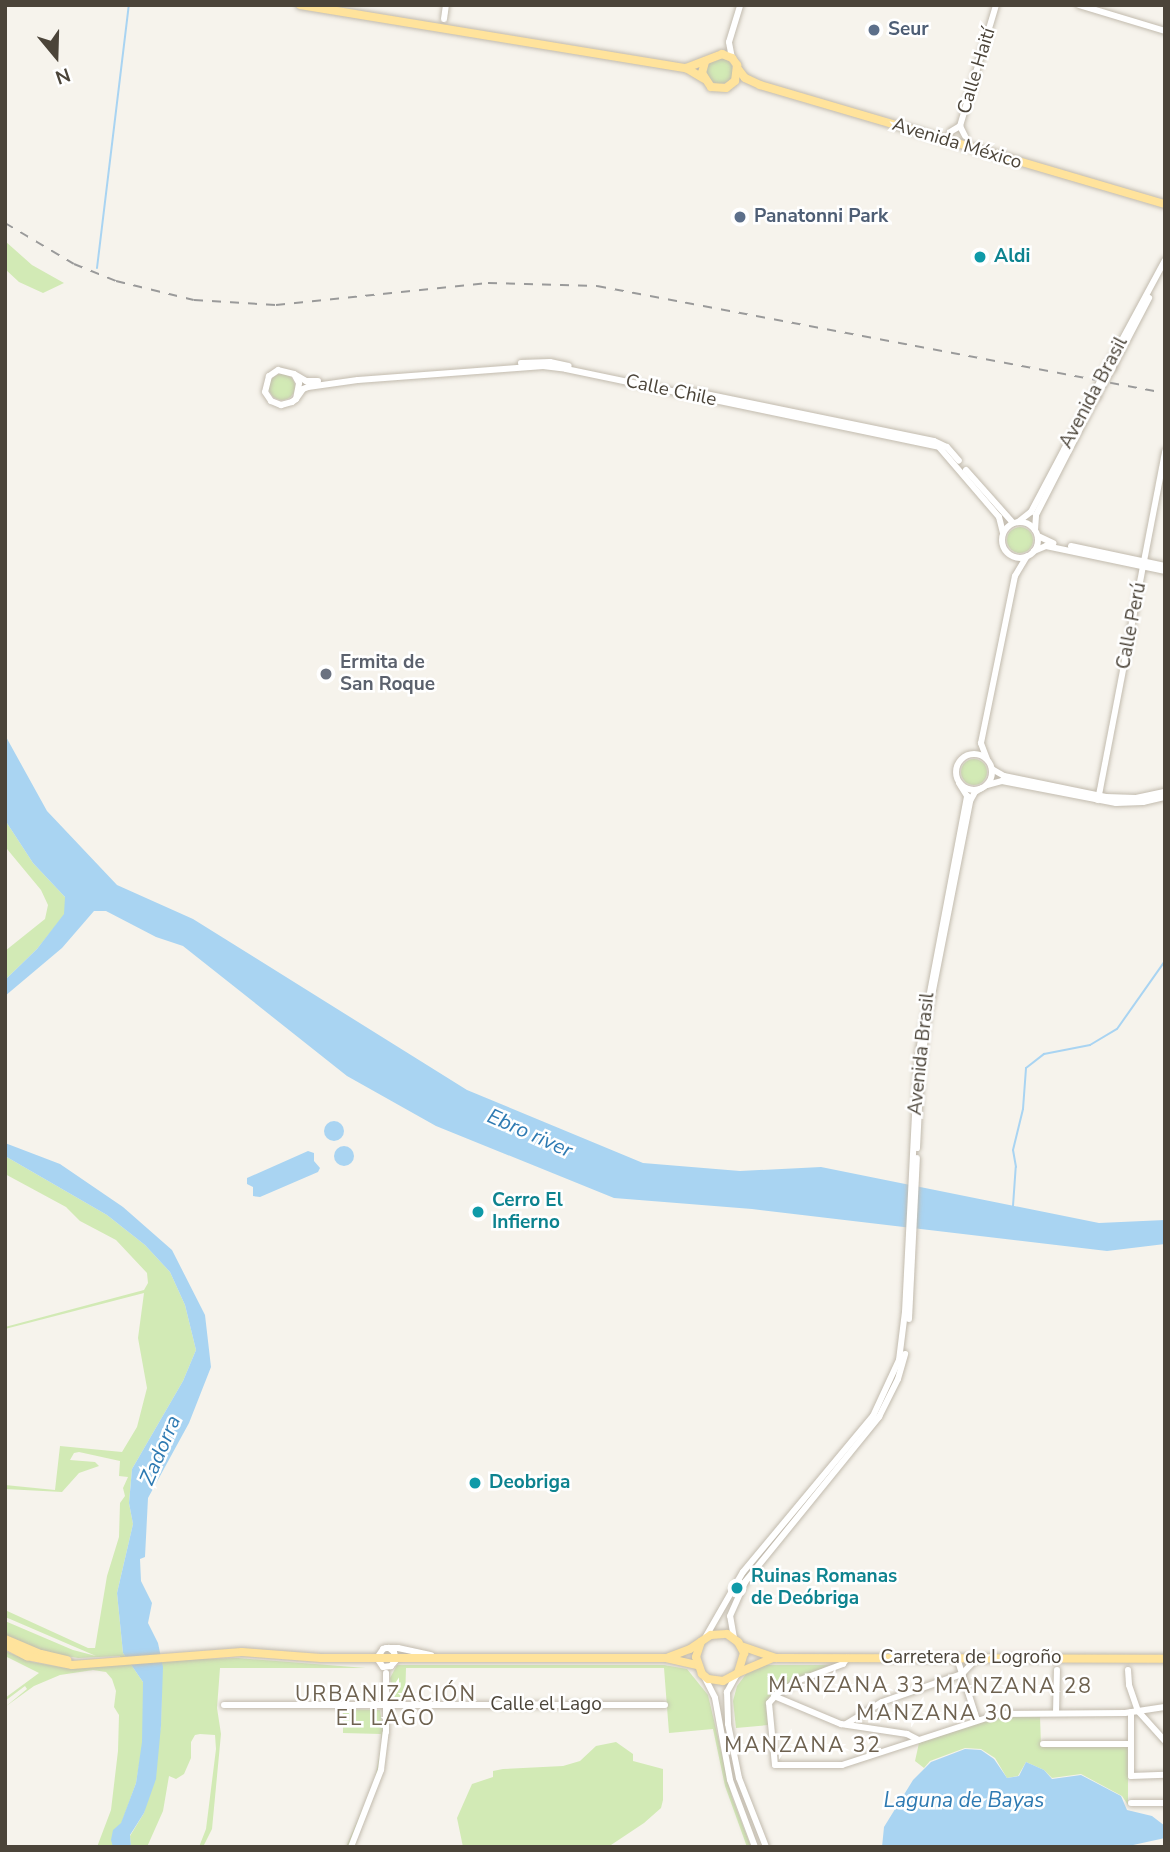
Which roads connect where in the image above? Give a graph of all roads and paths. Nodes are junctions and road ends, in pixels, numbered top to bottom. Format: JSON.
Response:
{"nodes":[{"id":1,"x":300,"y":5,"type":"edge"},
{"id":2,"x":446,"y":5,"type":"edge"},
{"id":3,"x":740,"y":5,"type":"edge"},
{"id":4,"x":996,"y":5,"type":"edge"},
{"id":5,"x":1079,"y":5,"type":"edge"},
{"id":6,"x":444,"y":19,"type":"dead end"},
{"id":7,"x":1165,"y":31,"type":"edge"},
{"id":8,"x":729,"y":42,"type":"junction"},
{"id":9,"x":718,"y":54,"type":"junction"},
{"id":10,"x":732,"y":58,"type":"junction"},
{"id":11,"x":705,"y":62,"type":"junction"},
{"id":12,"x":686,"y":68,"type":"junction"},
{"id":13,"x":738,"y":69,"type":"junction"},
{"id":14,"x":704,"y":79,"type":"junction"},
{"id":15,"x":755,"y":84,"type":"junction"},
{"id":16,"x":732,"y":85,"type":"junction"},
{"id":17,"x":960,"y":126,"type":"junction"},
{"id":18,"x":950,"y":132,"type":"dead end"},
{"id":19,"x":965,"y":136,"type":"dead end"},
{"id":20,"x":1163,"y":206,"type":"edge"},
{"id":21,"x":1165,"y":260,"type":"edge"},
{"id":22,"x":1165,"y":268,"type":"edge"},
{"id":23,"x":1110,"y":367,"type":"junction"},
{"id":24,"x":294,"y":374,"type":"junction"},
{"id":25,"x":1095,"y":396,"type":"junction"},
{"id":26,"x":296,"y":399,"type":"junction"},
{"id":27,"x":1165,"y":451,"type":"edge"},
{"id":28,"x":1154,"y":502,"type":"junction"},
{"id":29,"x":1165,"y":505,"type":"edge"},
{"id":30,"x":1015,"y":523,"type":"junction"},
{"id":31,"x":1003,"y":533,"type":"junction"},
{"id":32,"x":1036,"y":533,"type":"junction"},
{"id":33,"x":1034,"y":551,"type":"junction"},
{"id":34,"x":1009,"y":554,"type":"junction"},
{"id":35,"x":1027,"y":556,"type":"junction"},
{"id":36,"x":1144,"y":563,"type":"junction"},
{"id":37,"x":1165,"y":568,"type":"edge"},
{"id":38,"x":1015,"y":576,"type":"junction"},
{"id":39,"x":981,"y":743,"type":"junction"},
{"id":40,"x":970,"y":754,"type":"junction"},
{"id":41,"x":987,"y":760,"type":"junction"},
{"id":42,"x":992,"y":769,"type":"junction"},
{"id":43,"x":959,"y":783,"type":"junction"},
{"id":44,"x":985,"y":786,"type":"junction"},
{"id":45,"x":1165,"y":794,"type":"edge"},
{"id":46,"x":1099,"y":798,"type":"junction"},
{"id":47,"x":962,"y":832,"type":"junction"},
{"id":48,"x":784,"y":1527,"type":"junction"},
{"id":49,"x":734,"y":1638,"type":"junction"},
{"id":50,"x":5,"y":1639,"type":"edge"},
{"id":51,"x":703,"y":1641,"type":"junction"},
{"id":52,"x":741,"y":1646,"type":"junction"},
{"id":53,"x":8,"y":1648,"type":"edge"},
{"id":54,"x":387,"y":1648,"type":"junction"},
{"id":55,"x":396,"y":1658,"type":"junction"},
{"id":56,"x":443,"y":1658,"type":"junction"},
{"id":57,"x":666,"y":1658,"type":"junction"},
{"id":58,"x":776,"y":1658,"type":"junction"},
{"id":59,"x":847,"y":1658,"type":"junction"},
{"id":60,"x":957,"y":1658,"type":"junction"},
{"id":61,"x":973,"y":1658,"type":"junction"},
{"id":62,"x":1165,"y":1658,"type":"edge"},
{"id":63,"x":378,"y":1659,"type":"junction"},
{"id":64,"x":94,"y":1663,"type":"junction"},
{"id":65,"x":391,"y":1666,"type":"junction"},
{"id":66,"x":699,"y":1669,"type":"junction"},
{"id":67,"x":1057,"y":1670,"type":"dead end"},
{"id":68,"x":1128,"y":1670,"type":"dead end"},
{"id":69,"x":386,"y":1673,"type":"junction"},
{"id":70,"x":738,"y":1674,"type":"junction"},
{"id":71,"x":962,"y":1674,"type":"junction"},
{"id":72,"x":774,"y":1696,"type":"junction"},
{"id":73,"x":224,"y":1705,"type":"dead end"},
{"id":74,"x":386,"y":1705,"type":"junction"},
{"id":75,"x":665,"y":1705,"type":"dead end"},
{"id":76,"x":1165,"y":1707,"type":"edge"},
{"id":77,"x":1135,"y":1711,"type":"junction"},
{"id":78,"x":1056,"y":1713,"type":"junction"},
{"id":79,"x":977,"y":1720,"type":"junction"},
{"id":80,"x":856,"y":1724,"type":"junction"},
{"id":81,"x":919,"y":1740,"type":"junction"},
{"id":82,"x":1165,"y":1741,"type":"edge"},
{"id":83,"x":1043,"y":1744,"type":"dead end"},
{"id":84,"x":1131,"y":1744,"type":"junction"},
{"id":85,"x":1165,"y":1776,"type":"edge"},
{"id":86,"x":1131,"y":1803,"type":"dead end"},
{"id":87,"x":1165,"y":1803,"type":"edge"},
{"id":88,"x":351,"y":1847,"type":"edge"},
{"id":89,"x":755,"y":1847,"type":"edge"},
{"id":90,"x":765,"y":1847,"type":"edge"}],
"edges":[{"from":1,"to":12,"type":"main road"},
{"from":2,"to":6,"type":"street"},
{"from":3,"to":8,"type":"street"},
{"from":4,"to":17,"type":"street","name":"Calle Haití"},
{"from":5,"to":7,"type":"street"},
{"from":8,"to":9,"type":"street"},
{"from":8,"to":10,"type":"street"},
{"from":9,"to":10,"type":"main road"},
{"from":9,"to":11,"type":"main road"},
{"from":10,"to":13,"type":"main road"},
{"from":11,"to":12,"type":"main road"},
{"from":11,"to":14,"type":"main road"},
{"from":12,"to":14,"type":"main road"},
{"from":13,"to":15,"type":"main road","name":"Avenida México"},
{"from":13,"to":16,"type":"main road"},
{"from":14,"to":16,"type":"main road"},
{"from":15,"to":16,"type":"main road","name":"Avenida México"},
{"from":15,"to":20,"type":"main road","name":"Avenida México"},
{"from":17,"to":18,"type":"street"},
{"from":17,"to":19,"type":"street","name":"Calle Haití"},
{"from":21,"to":23,"type":"street","name":"Avenida Brasil"},
{"from":22,"to":23,"type":"street","name":"Avenida Brasil"},
{"from":23,"to":25,"type":"street","name":"Avenida Brasil","bridge":true},
{"from":24,"to":26,"type":"street"},
{"from":24,"to":26,"type":"street"},
{"from":24,"to":30,"type":"street","name":"Calle Chile"},
{"from":25,"to":30,"type":"street","name":"Avenida Brasil"},
{"from":25,"to":32,"type":"street","name":"Avenida Brasil"},
{"from":26,"to":31,"type":"street","name":"Calle Chile"},
{"from":27,"to":28,"type":"street","name":"Calle Perú"},
{"from":28,"to":29,"type":"street"},
{"from":28,"to":36,"type":"street","name":"Calle Perú"},
{"from":30,"to":31,"type":"street"},
{"from":30,"to":32,"type":"street"},
{"from":31,"to":34,"type":"street"},
{"from":32,"to":33,"type":"street"},
{"from":32,"to":36,"type":"street"},
{"from":33,"to":35,"type":"street"},
{"from":33,"to":36,"type":"street"},
{"from":34,"to":35,"type":"street"},
{"from":34,"to":38,"type":"street"},
{"from":35,"to":38,"type":"street"},
{"from":36,"to":37,"type":"street"},
{"from":36,"to":46,"type":"street","name":"Calle Perú"},
{"from":38,"to":39,"type":"street"},
{"from":39,"to":40,"type":"street"},
{"from":39,"to":41,"type":"street"},
{"from":40,"to":41,"type":"street"},
{"from":40,"to":43,"type":"street"},
{"from":41,"to":42,"type":"street"},
{"from":42,"to":44,"type":"street"},
{"from":42,"to":46,"type":"street"},
{"from":43,"to":44,"type":"street"},
{"from":43,"to":47,"type":"street"},
{"from":44,"to":46,"type":"street"},
{"from":44,"to":47,"type":"street"},
{"from":45,"to":46,"type":"street"},
{"from":47,"to":48,"type":"street","name":"Avenida Brasil"},
{"from":48,"to":49,"type":"street"},
{"from":48,"to":51,"type":"street"},
{"from":49,"to":51,"type":"main road"},
{"from":49,"to":52,"type":"main road"},
{"from":50,"to":64,"type":"main road"},
{"from":51,"to":57,"type":"main road"},
{"from":51,"to":66,"type":"main road"},
{"from":52,"to":58,"type":"main road","name":"Carretera de Logroño"},
{"from":52,"to":70,"type":"main road"},
{"from":53,"to":64,"type":"main road"},
{"from":54,"to":55,"type":"street"},
{"from":54,"to":56,"type":"street"},
{"from":54,"to":63,"type":"street"},
{"from":55,"to":56,"type":"main road"},
{"from":55,"to":63,"type":"main road"},
{"from":55,"to":65,"type":"street"},
{"from":56,"to":57,"type":"main road"},
{"from":57,"to":66,"type":"main road"},
{"from":58,"to":59,"type":"main road","name":"Carretera de Logroño"},
{"from":58,"to":70,"type":"main road","name":"Carretera de Logroño"},
{"from":59,"to":60,"type":"main road","name":"Carretera de Logroño"},
{"from":59,"to":72,"type":"street"},
{"from":60,"to":61,"type":"main road","name":"Carretera de Logroño"},
{"from":60,"to":71,"type":"street"},
{"from":61,"to":62,"type":"main road","name":"Carretera de Logroño"},
{"from":61,"to":71,"type":"street"},
{"from":63,"to":64,"type":"main road"},
{"from":63,"to":65,"type":"street"},
{"from":63,"to":69,"type":"street"},
{"from":65,"to":69,"type":"street"},
{"from":66,"to":70,"type":"main road"},
{"from":66,"to":89,"type":"street"},
{"from":67,"to":78,"type":"street"},
{"from":68,"to":77,"type":"street"},
{"from":69,"to":74,"type":"street"},
{"from":70,"to":90,"type":"street"},
{"from":71,"to":79,"type":"street"},
{"from":71,"to":80,"type":"street"},
{"from":72,"to":80,"type":"street"},
{"from":72,"to":81,"type":"street"},
{"from":73,"to":74,"type":"street","name":"Calle el Lago"},
{"from":74,"to":75,"type":"street","name":"Calle el Lago"},
{"from":74,"to":88,"type":"street"},
{"from":76,"to":77,"type":"street"},
{"from":77,"to":78,"type":"street"},
{"from":77,"to":82,"type":"street"},
{"from":77,"to":84,"type":"street"},
{"from":78,"to":79,"type":"street"},
{"from":79,"to":81,"type":"street"},
{"from":80,"to":81,"type":"street"},
{"from":83,"to":84,"type":"street"},
{"from":84,"to":85,"type":"street"},
{"from":86,"to":87,"type":"street"}]}
